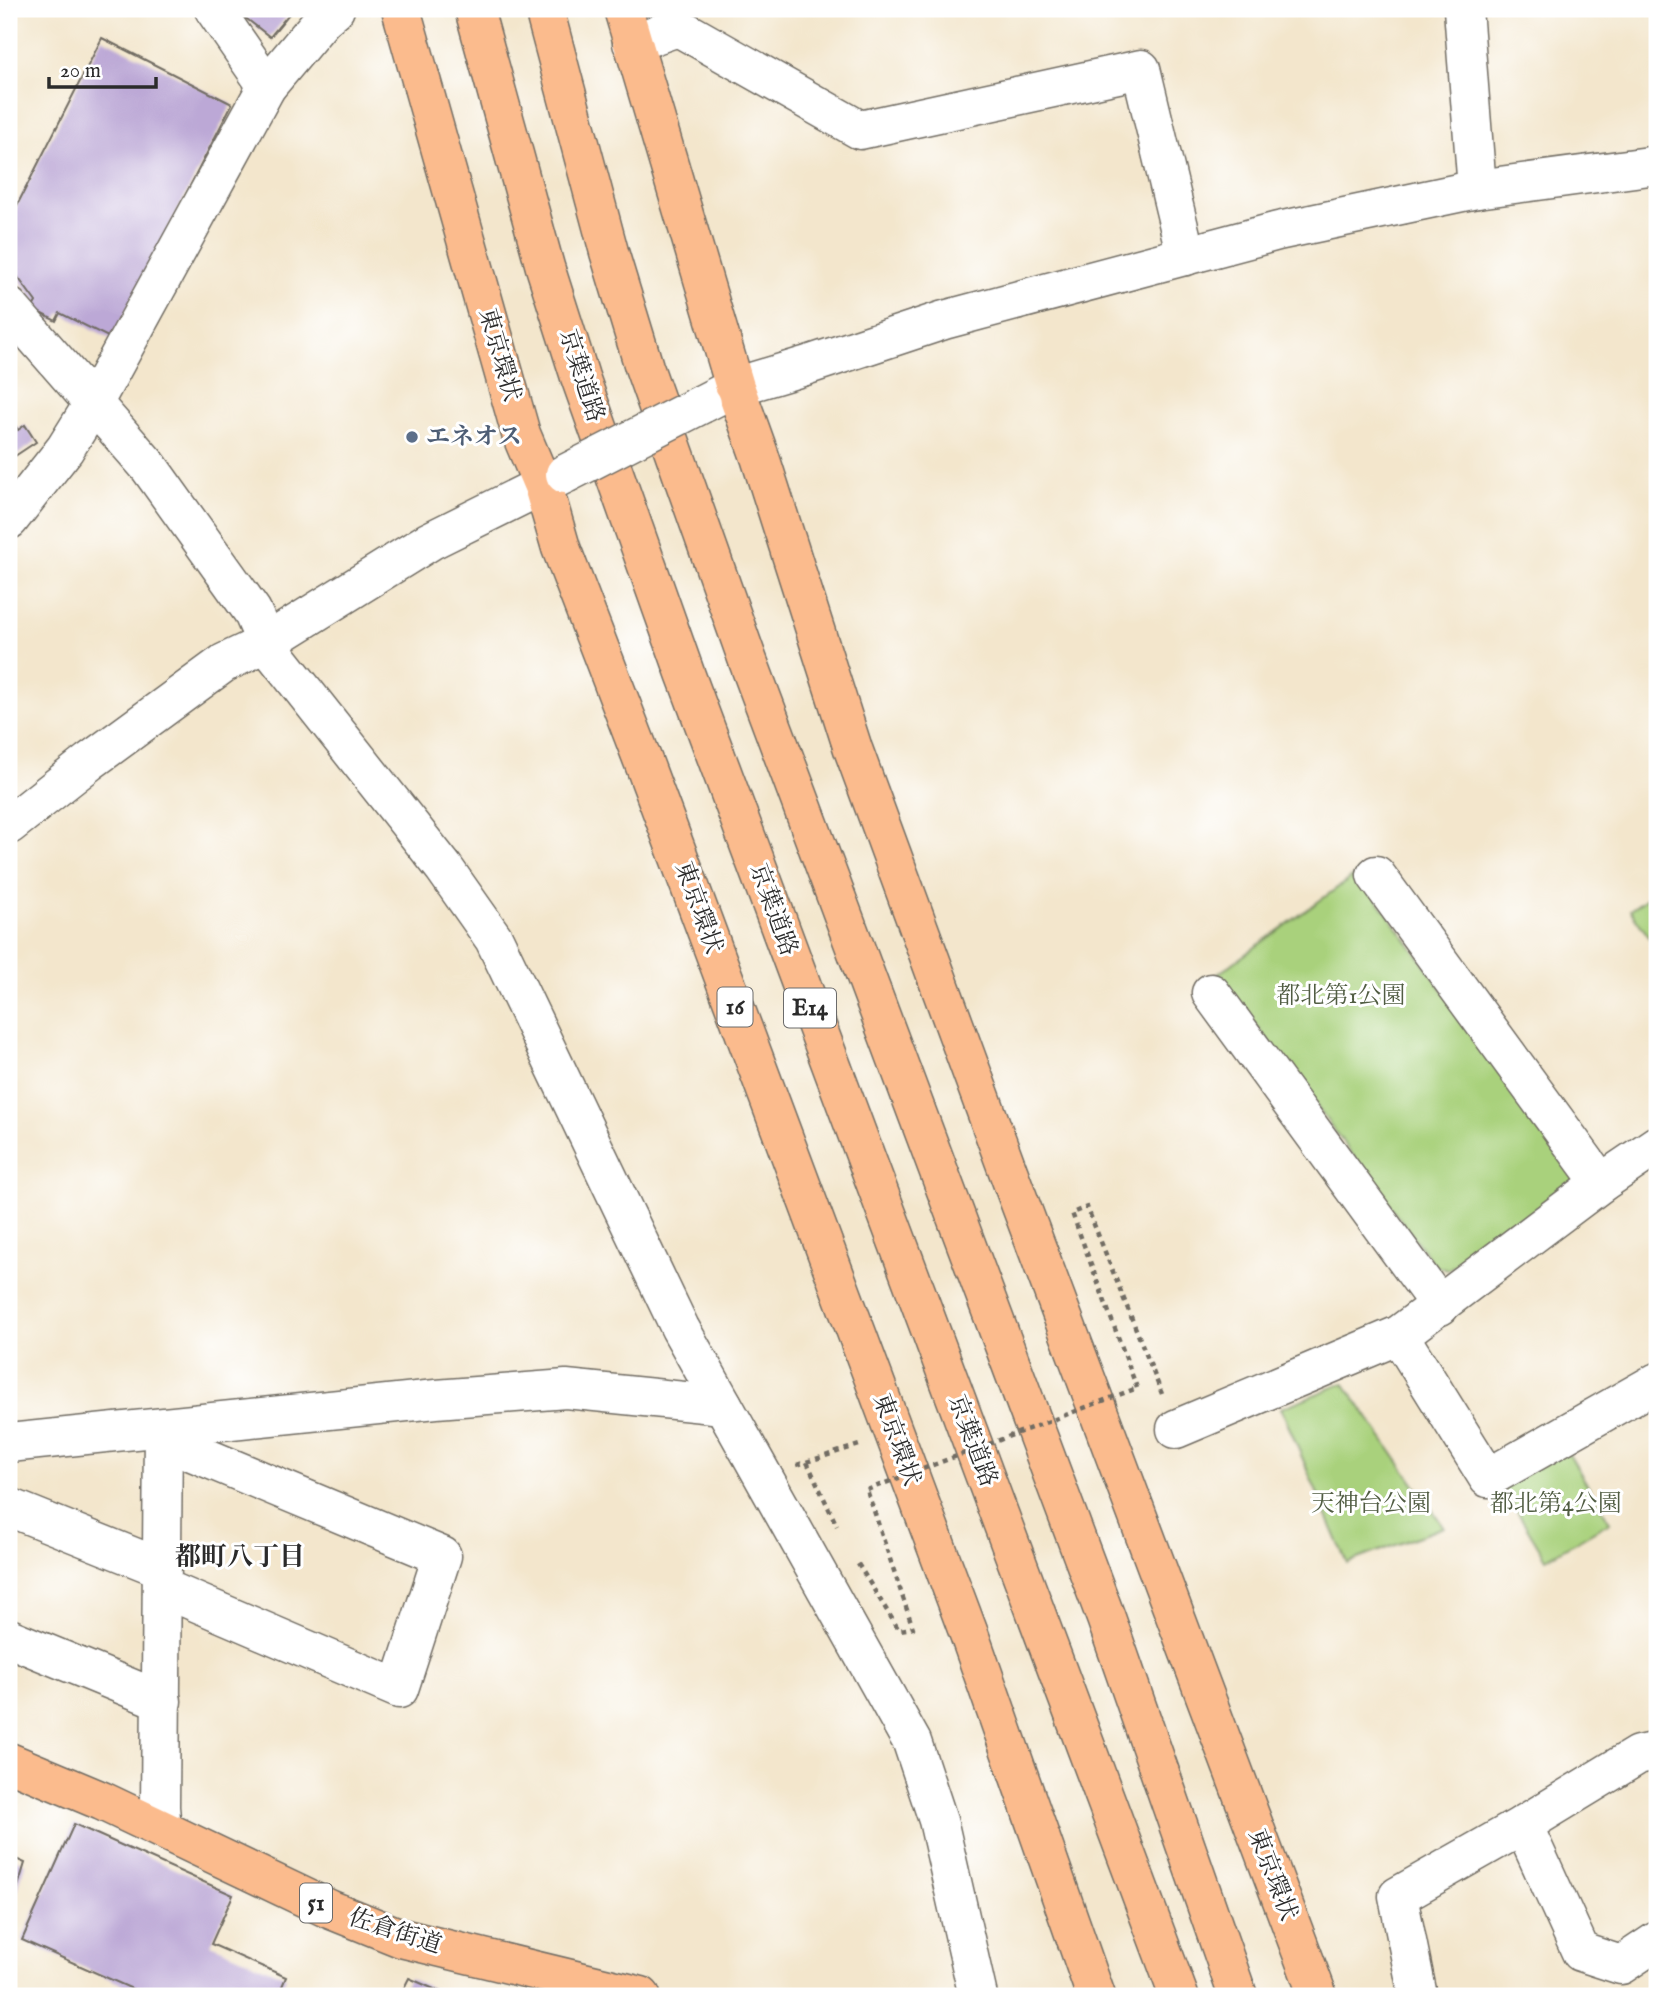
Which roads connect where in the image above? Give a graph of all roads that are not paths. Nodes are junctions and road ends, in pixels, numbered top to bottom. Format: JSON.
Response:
{"nodes":[{"id":1,"x":214,"y":9,"type":"edge"},
{"id":2,"x":335,"y":9,"type":"edge"},
{"id":3,"x":401,"y":9,"type":"edge"},
{"id":4,"x":474,"y":9,"type":"edge"},
{"id":5,"x":544,"y":9,"type":"edge"},
{"id":6,"x":1463,"y":9,"type":"edge"},
{"id":7,"x":627,"y":26,"type":"edge"},
{"id":8,"x":267,"y":86,"type":"junction"},
{"id":9,"x":1657,"y":164,"type":"edge"},
{"id":10,"x":1477,"y":189,"type":"junction"},
{"id":11,"x":1186,"y":256,"type":"junction"},
{"id":12,"x":9,"y":307,"type":"edge"},
{"id":13,"x":719,"y":395,"type":"junction"},
{"id":14,"x":93,"y":404,"type":"junction"},
{"id":15,"x":554,"y":480,"type":"junction"},
{"id":16,"x":9,"y":520,"type":"edge"},
{"id":17,"x":266,"y":643,"type":"junction"},
{"id":18,"x":9,"y":825,"type":"edge"},
{"id":19,"x":1376,"y":875,"type":"dead end"},
{"id":20,"x":1211,"y":993,"type":"dead end"},
{"id":21,"x":1657,"y":1145,"type":"edge"},
{"id":22,"x":1601,"y":1183,"type":"junction"},
{"id":23,"x":1440,"y":1306,"type":"junction"},
{"id":24,"x":1399,"y":1335,"type":"junction"},
{"id":25,"x":1657,"y":1382,"type":"edge"},
{"id":26,"x":723,"y":1405,"type":"junction"},
{"id":27,"x":1170,"y":1414,"type":"road end"},
{"id":28,"x":163,"y":1429,"type":"junction"},
{"id":29,"x":9,"y":1443,"type":"edge"},
{"id":30,"x":9,"y":1507,"type":"edge"},
{"id":31,"x":162,"y":1578,"type":"junction"},
{"id":32,"x":9,"y":1638,"type":"edge"},
{"id":33,"x":162,"y":1701,"type":"junction"},
{"id":34,"x":1657,"y":1751,"type":"edge"},
{"id":35,"x":9,"y":1762,"type":"edge"},
{"id":36,"x":1523,"y":1825,"type":"junction"},
{"id":37,"x":162,"y":1829,"type":"junction"},
{"id":38,"x":1657,"y":1941,"type":"edge"},
{"id":39,"x":641,"y":1996,"type":"edge"},
{"id":40,"x":978,"y":1996,"type":"edge"},
{"id":41,"x":1096,"y":1996,"type":"edge"},
{"id":42,"x":1179,"y":1996,"type":"edge"},
{"id":43,"x":1238,"y":1996,"type":"edge"},
{"id":44,"x":1318,"y":1996,"type":"edge"},
{"id":45,"x":1418,"y":1996,"type":"edge"}],
"edges":[{"from":1,"to":8,"type":"street"},
{"from":2,"to":8,"type":"street"},
{"from":3,"to":15,"type":"highway","name":"東京環状","number":"16"},
{"from":4,"to":42,"type":"highway","name":"京葉道路","number":"E14"},
{"from":5,"to":43,"type":"highway","number":"E14"},
{"from":6,"to":10,"type":"street"},
{"from":7,"to":11,"type":"street"},
{"from":7,"to":13,"type":"highway","name":"東京環状"},
{"from":8,"to":14,"type":"street"},
{"from":9,"to":10,"type":"street"},
{"from":10,"to":11,"type":"street"},
{"from":11,"to":13,"type":"street"},
{"from":12,"to":14,"type":"street"},
{"from":13,"to":15,"type":"street","bridge":true},
{"from":13,"to":44,"type":"highway","name":"東京環状"},
{"from":14,"to":16,"type":"street"},
{"from":14,"to":17,"type":"street"},
{"from":15,"to":17,"type":"street"},
{"from":15,"to":41,"type":"highway","name":"東京環状","number":"16"},
{"from":17,"to":18,"type":"street"},
{"from":17,"to":26,"type":"street"},
{"from":19,"to":22,"type":"street"},
{"from":20,"to":23,"type":"street"},
{"from":21,"to":22,"type":"street"},
{"from":22,"to":23,"type":"street"},
{"from":23,"to":24,"type":"street"},
{"from":24,"to":25,"type":"street"},
{"from":24,"to":27,"type":"street"},
{"from":26,"to":28,"type":"street"},
{"from":26,"to":40,"type":"street"},
{"from":28,"to":29,"type":"street"},
{"from":28,"to":31,"type":"street"},
{"from":28,"to":31,"type":"street"},
{"from":30,"to":31,"type":"street"},
{"from":31,"to":33,"type":"street"},
{"from":32,"to":33,"type":"street"},
{"from":33,"to":37,"type":"street"},
{"from":34,"to":36,"type":"street"},
{"from":35,"to":37,"type":"highway","name":"佐倉街道","number":"51"},
{"from":36,"to":38,"type":"street"},
{"from":36,"to":45,"type":"street"},
{"from":37,"to":39,"type":"highway","name":"佐倉街道","number":"51"}]}
